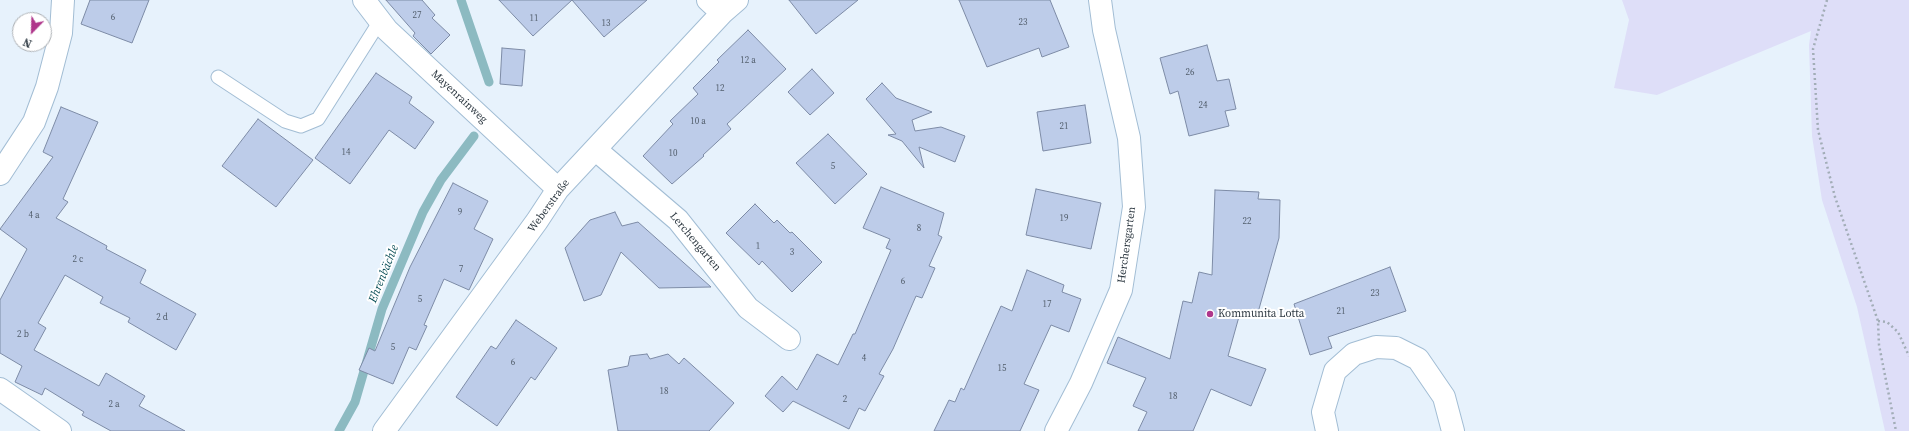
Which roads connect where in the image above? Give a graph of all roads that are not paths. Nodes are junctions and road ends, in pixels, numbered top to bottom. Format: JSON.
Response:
{"nodes":[{"id":1,"x":63,"y":0,"type":"edge"},
{"id":2,"x":364,"y":0,"type":"edge"},
{"id":3,"x":1100,"y":0,"type":"edge"},
{"id":4,"x":723,"y":4,"type":"edge"},
{"id":5,"x":380,"y":21,"type":"junction"},
{"id":6,"x":218,"y":77,"type":"dead end"},
{"id":7,"x":596,"y":150,"type":"junction"},
{"id":8,"x":0,"y":174,"type":"edge"},
{"id":9,"x":558,"y":189,"type":"junction"},
{"id":10,"x":789,"y":339,"type":"dead end"},
{"id":11,"x":0,"y":389,"type":"edge"},
{"id":12,"x":60,"y":431,"type":"edge"},
{"id":13,"x":384,"y":431,"type":"edge"},
{"id":14,"x":1056,"y":431,"type":"edge"},
{"id":15,"x":1327,"y":431,"type":"edge"},
{"id":16,"x":1453,"y":431,"type":"edge"}],
"edges":[{"from":1,"to":8,"type":"street"},
{"from":2,"to":5,"type":"street","name":"Mayenrainweg"},
{"from":3,"to":14,"type":"street","name":"Herchersgarten"},
{"from":4,"to":7,"type":"street","name":"Weberstraße"},
{"from":5,"to":6,"type":"lane"},
{"from":5,"to":9,"type":"street","name":"Mayenrainweg"},
{"from":7,"to":9,"type":"street","name":"Weberstraße"},
{"from":7,"to":10,"type":"street","name":"Lerchengarten"},
{"from":9,"to":13,"type":"street","name":"Weberstraße"},
{"from":11,"to":12,"type":"street"},
{"from":15,"to":16,"type":"street"}]}
